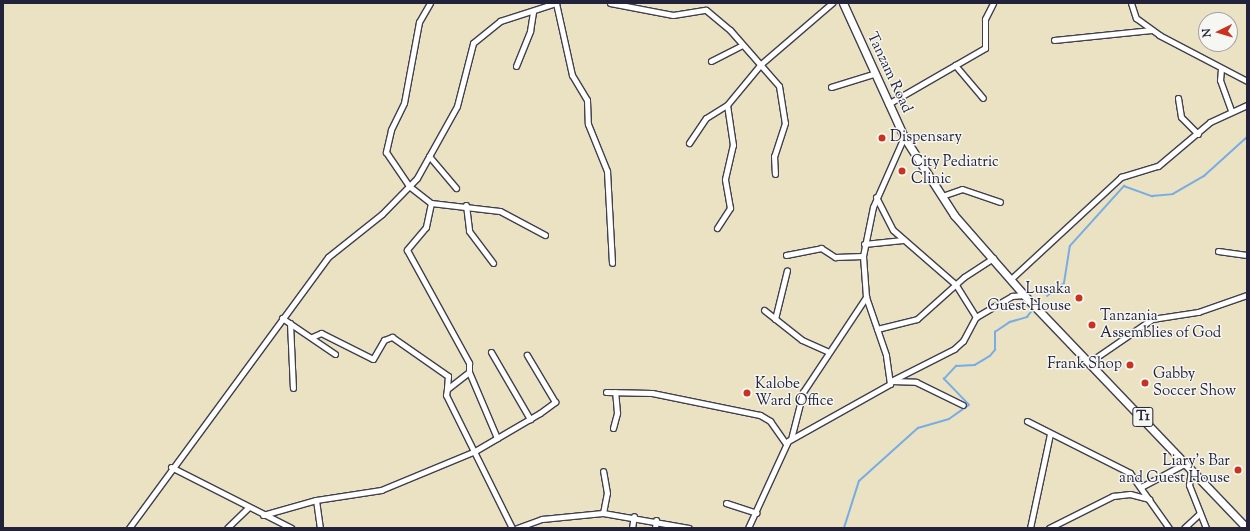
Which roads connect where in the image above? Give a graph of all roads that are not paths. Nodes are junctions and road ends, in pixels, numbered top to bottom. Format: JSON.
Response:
{"nodes":[{"id":1,"x":430,"y":3,"type":"edge"},
{"id":2,"x":556,"y":3,"type":"edge"},
{"id":3,"x":610,"y":3,"type":"edge"},
{"id":4,"x":832,"y":3,"type":"edge"},
{"id":5,"x":844,"y":3,"type":"edge"},
{"id":6,"x":993,"y":3,"type":"edge"},
{"id":7,"x":1131,"y":3,"type":"edge"},
{"id":8,"x":533,"y":11,"type":"junction"},
{"id":9,"x":1151,"y":30,"type":"junction"},
{"id":10,"x":1054,"y":40,"type":"dead end"},
{"id":11,"x":742,"y":45,"type":"junction"},
{"id":12,"x":711,"y":61,"type":"dead end"},
{"id":13,"x":760,"y":64,"type":"junction"},
{"id":14,"x":956,"y":65,"type":"junction"},
{"id":15,"x":516,"y":66,"type":"dead end"},
{"id":16,"x":1221,"y":69,"type":"junction"},
{"id":17,"x":874,"y":74,"type":"junction"},
{"id":18,"x":1247,"y":81,"type":"edge"},
{"id":19,"x":832,"y":86,"type":"dead end"},
{"id":20,"x":983,"y":98,"type":"dead end"},
{"id":21,"x":1178,"y":98,"type":"dead end"},
{"id":22,"x":888,"y":104,"type":"junction"},
{"id":23,"x":727,"y":105,"type":"junction"},
{"id":24,"x":1247,"y":105,"type":"edge"},
{"id":25,"x":1231,"y":110,"type":"junction"},
{"id":26,"x":1198,"y":134,"type":"junction"},
{"id":27,"x":904,"y":137,"type":"junction"},
{"id":28,"x":689,"y":143,"type":"dead end"},
{"id":29,"x":429,"y":156,"type":"junction"},
{"id":30,"x":775,"y":174,"type":"dead end"},
{"id":31,"x":410,"y":186,"type":"junction"},
{"id":32,"x":456,"y":188,"type":"dead end"},
{"id":33,"x":942,"y":196,"type":"junction"},
{"id":34,"x":876,"y":197,"type":"junction"},
{"id":35,"x":1000,"y":202,"type":"dead end"},
{"id":36,"x":431,"y":203,"type":"junction"},
{"id":37,"x":466,"y":205,"type":"junction"},
{"id":38,"x":717,"y":228,"type":"dead end"},
{"id":39,"x":546,"y":235,"type":"dead end"},
{"id":40,"x":903,"y":240,"type":"junction"},
{"id":41,"x":864,"y":244,"type":"junction"},
{"id":42,"x":1218,"y":251,"type":"dead end"},
{"id":43,"x":786,"y":255,"type":"dead end"},
{"id":44,"x":862,"y":256,"type":"junction"},
{"id":45,"x":1247,"y":256,"type":"edge"},
{"id":46,"x":992,"y":258,"type":"junction"},
{"id":47,"x":492,"y":263,"type":"dead end"},
{"id":48,"x":612,"y":263,"type":"dead end"},
{"id":49,"x":787,"y":270,"type":"dead end"},
{"id":50,"x":1012,"y":278,"type":"junction"},
{"id":51,"x":956,"y":285,"type":"junction"},
{"id":52,"x":1024,"y":295,"type":"junction"},
{"id":53,"x":1247,"y":295,"type":"edge"},
{"id":54,"x":866,"y":297,"type":"junction"},
{"id":55,"x":764,"y":310,"type":"dead end"},
{"id":56,"x":976,"y":317,"type":"junction"},
{"id":57,"x":282,"y":318,"type":"junction"},
{"id":58,"x":775,"y":319,"type":"junction"},
{"id":59,"x":290,"y":323,"type":"junction"},
{"id":60,"x":877,"y":329,"type":"junction"},
{"id":61,"x":312,"y":337,"type":"junction"},
{"id":62,"x":827,"y":351,"type":"junction"},
{"id":63,"x":490,"y":352,"type":"dead end"},
{"id":64,"x":335,"y":354,"type":"dead end"},
{"id":65,"x":527,"y":355,"type":"dead end"},
{"id":66,"x":1091,"y":361,"type":"junction"},
{"id":67,"x":469,"y":372,"type":"junction"},
{"id":68,"x":891,"y":381,"type":"junction"},
{"id":69,"x":293,"y":388,"type":"dead end"},
{"id":70,"x":447,"y":389,"type":"junction"},
{"id":71,"x":606,"y":392,"type":"dead end"},
{"id":72,"x":615,"y":392,"type":"junction"},
{"id":73,"x":963,"y":405,"type":"dead end"},
{"id":74,"x":530,"y":418,"type":"junction"},
{"id":75,"x":1027,"y":421,"type":"dead end"},
{"id":76,"x":612,"y":428,"type":"dead end"},
{"id":77,"x":1050,"y":434,"type":"junction"},
{"id":78,"x":497,"y":438,"type":"junction"},
{"id":79,"x":791,"y":439,"type":"junction"},
{"id":80,"x":786,"y":444,"type":"junction"},
{"id":81,"x":475,"y":451,"type":"junction"},
{"id":82,"x":1188,"y":466,"type":"junction"},
{"id":83,"x":171,"y":468,"type":"junction"},
{"id":84,"x":603,"y":471,"type":"dead end"},
{"id":85,"x":1141,"y":486,"type":"junction"},
{"id":86,"x":1149,"y":499,"type":"junction"},
{"id":87,"x":316,"y":500,"type":"junction"},
{"id":88,"x":726,"y":503,"type":"dead end"},
{"id":89,"x":248,"y":508,"type":"junction"},
{"id":90,"x":603,"y":513,"type":"junction"},
{"id":91,"x":756,"y":513,"type":"junction"},
{"id":92,"x":1200,"y":513,"type":"junction"},
{"id":93,"x":263,"y":514,"type":"junction"},
{"id":94,"x":634,"y":516,"type":"junction"},
{"id":95,"x":656,"y":520,"type":"junction"},
{"id":96,"x":129,"y":528,"type":"edge"},
{"id":97,"x":227,"y":528,"type":"edge"},
{"id":98,"x":291,"y":528,"type":"edge"},
{"id":99,"x":320,"y":528,"type":"edge"},
{"id":100,"x":512,"y":528,"type":"edge"},
{"id":101,"x":517,"y":528,"type":"edge"},
{"id":102,"x":632,"y":528,"type":"edge"},
{"id":103,"x":655,"y":528,"type":"edge"},
{"id":104,"x":689,"y":528,"type":"edge"},
{"id":105,"x":748,"y":528,"type":"edge"},
{"id":106,"x":1030,"y":528,"type":"edge"},
{"id":107,"x":1049,"y":528,"type":"edge"},
{"id":108,"x":1169,"y":528,"type":"edge"},
{"id":109,"x":1184,"y":528,"type":"edge"},
{"id":110,"x":1206,"y":528,"type":"edge"},
{"id":111,"x":1247,"y":528,"type":"edge"}],
"edges":[{"from":1,"to":31,"type":"street"},
{"from":2,"to":8,"type":"street"},
{"from":2,"to":48,"type":"street"},
{"from":3,"to":11,"type":"street"},
{"from":4,"to":13,"type":"street"},
{"from":5,"to":17,"type":"highway","name":"Tanzam Road","number":"T1"},
{"from":6,"to":14,"type":"street"},
{"from":7,"to":9,"type":"street"},
{"from":8,"to":15,"type":"street"},
{"from":8,"to":29,"type":"street"},
{"from":9,"to":10,"type":"street"},
{"from":9,"to":16,"type":"street"},
{"from":11,"to":12,"type":"street"},
{"from":11,"to":13,"type":"street"},
{"from":13,"to":23,"type":"street"},
{"from":13,"to":30,"type":"street"},
{"from":14,"to":20,"type":"street"},
{"from":14,"to":22,"type":"street"},
{"from":16,"to":18,"type":"street"},
{"from":16,"to":25,"type":"street"},
{"from":17,"to":19,"type":"street"},
{"from":17,"to":22,"type":"highway","name":"Tanzam Road","number":"T1"},
{"from":21,"to":26,"type":"street"},
{"from":22,"to":27,"type":"highway","name":"Tanzam Road","number":"T1"},
{"from":23,"to":28,"type":"street"},
{"from":23,"to":38,"type":"street"},
{"from":24,"to":25,"type":"street"},
{"from":25,"to":26,"type":"street"},
{"from":26,"to":50,"type":"street"},
{"from":27,"to":33,"type":"highway","name":"Tanzam Road","number":"T1"},
{"from":27,"to":34,"type":"street"},
{"from":29,"to":31,"type":"street"},
{"from":29,"to":32,"type":"street"},
{"from":31,"to":36,"type":"street"},
{"from":31,"to":57,"type":"street"},
{"from":33,"to":35,"type":"street"},
{"from":33,"to":46,"type":"highway","name":"Tanzam Road","number":"T1"},
{"from":34,"to":40,"type":"street"},
{"from":34,"to":41,"type":"street"},
{"from":36,"to":37,"type":"street"},
{"from":36,"to":67,"type":"street"},
{"from":37,"to":39,"type":"street"},
{"from":37,"to":47,"type":"street"},
{"from":40,"to":41,"type":"street"},
{"from":40,"to":51,"type":"street"},
{"from":41,"to":44,"type":"street"},
{"from":42,"to":45,"type":"street"},
{"from":43,"to":44,"type":"street"},
{"from":44,"to":54,"type":"street"},
{"from":46,"to":50,"type":"highway","name":"Tanzam Road","number":"T1"},
{"from":46,"to":51,"type":"street"},
{"from":49,"to":58,"type":"street"},
{"from":50,"to":52,"type":"highway","name":"Tanzam Road","number":"T1"},
{"from":51,"to":56,"type":"street"},
{"from":51,"to":60,"type":"street"},
{"from":52,"to":56,"type":"street"},
{"from":52,"to":66,"type":"highway","name":"Tanzam Road","number":"T1"},
{"from":53,"to":66,"type":"street"},
{"from":54,"to":60,"type":"street"},
{"from":54,"to":62,"type":"street"},
{"from":55,"to":58,"type":"street"},
{"from":56,"to":68,"type":"street"},
{"from":57,"to":59,"type":"street"},
{"from":57,"to":83,"type":"street"},
{"from":58,"to":62,"type":"street"},
{"from":59,"to":61,"type":"street"},
{"from":59,"to":69,"type":"street"},
{"from":60,"to":68,"type":"street"},
{"from":61,"to":64,"type":"street"},
{"from":61,"to":70,"type":"street"},
{"from":62,"to":79,"type":"street"},
{"from":63,"to":74,"type":"street"},
{"from":65,"to":74,"type":"street"},
{"from":66,"to":82,"type":"highway","name":"Tanzam Road","number":"T1"},
{"from":67,"to":70,"type":"street"},
{"from":67,"to":78,"type":"street"},
{"from":68,"to":73,"type":"street"},
{"from":68,"to":79,"type":"street"},
{"from":70,"to":81,"type":"street"},
{"from":71,"to":72,"type":"street"},
{"from":72,"to":76,"type":"street"},
{"from":72,"to":80,"type":"street"},
{"from":74,"to":78,"type":"street"},
{"from":75,"to":77,"type":"street"},
{"from":77,"to":85,"type":"street"},
{"from":77,"to":106,"type":"street"},
{"from":78,"to":81,"type":"street"},
{"from":79,"to":80,"type":"street"},
{"from":80,"to":91,"type":"street"},
{"from":81,"to":87,"type":"street"},
{"from":81,"to":100,"type":"street"},
{"from":82,"to":85,"type":"street"},
{"from":82,"to":92,"type":"street"},
{"from":82,"to":111,"type":"highway","name":"Tanzam Road","number":"T1"},
{"from":83,"to":89,"type":"street"},
{"from":83,"to":96,"type":"street"},
{"from":84,"to":90,"type":"street"},
{"from":85,"to":86,"type":"street"},
{"from":86,"to":107,"type":"street"},
{"from":86,"to":108,"type":"street"},
{"from":87,"to":93,"type":"street"},
{"from":87,"to":99,"type":"street"},
{"from":88,"to":91,"type":"street"},
{"from":89,"to":93,"type":"street"},
{"from":89,"to":97,"type":"street"},
{"from":90,"to":94,"type":"street"},
{"from":90,"to":101,"type":"street"},
{"from":91,"to":105,"type":"street"},
{"from":92,"to":109,"type":"street"},
{"from":92,"to":110,"type":"street"},
{"from":93,"to":98,"type":"street"},
{"from":94,"to":95,"type":"street"},
{"from":94,"to":102,"type":"street"},
{"from":95,"to":103,"type":"street"},
{"from":95,"to":104,"type":"street"}]}
